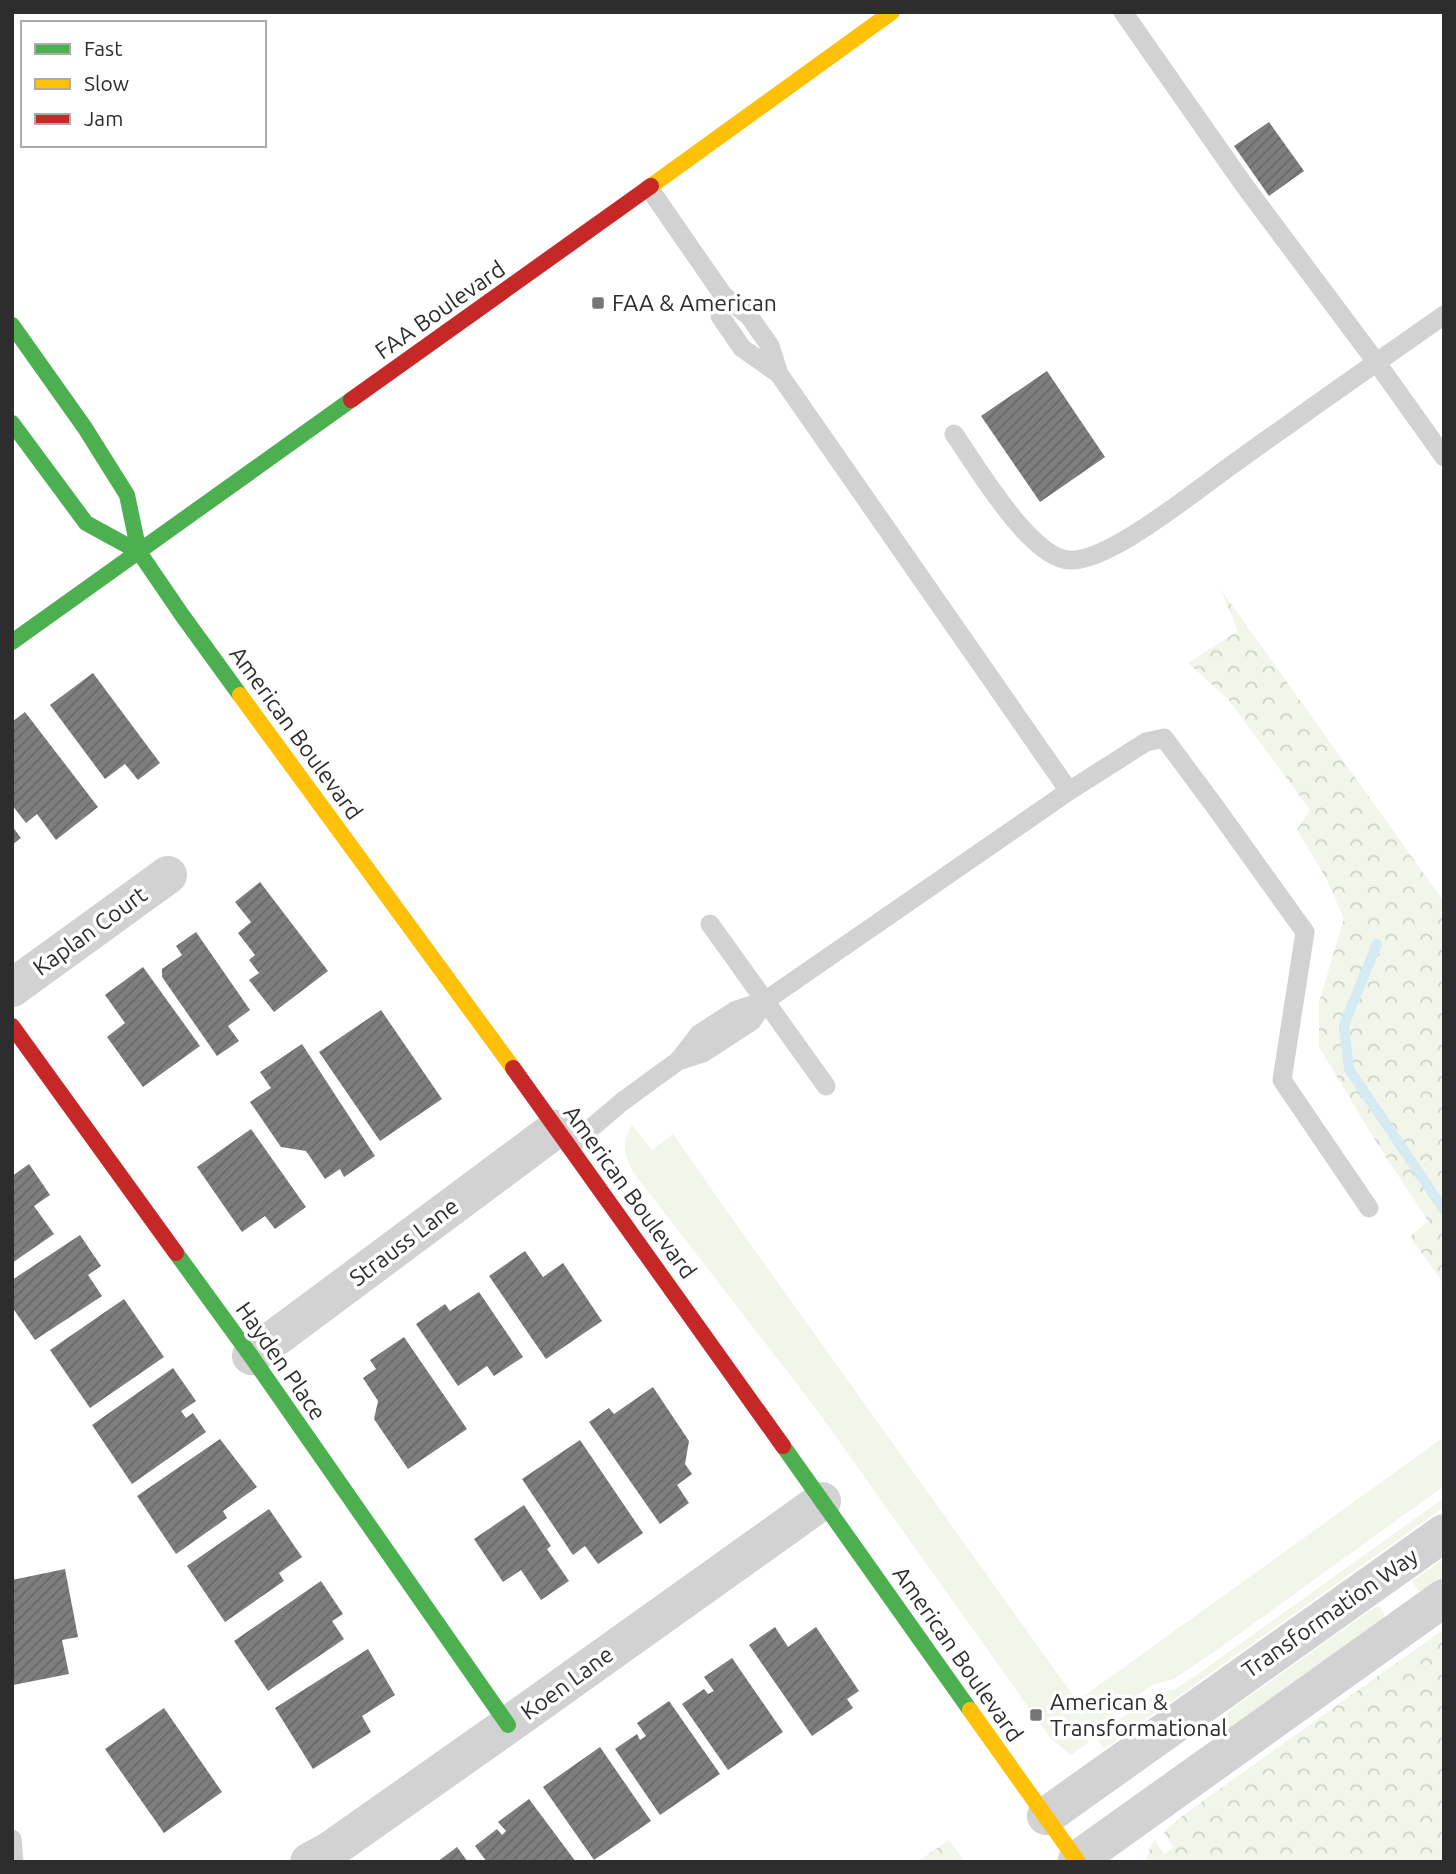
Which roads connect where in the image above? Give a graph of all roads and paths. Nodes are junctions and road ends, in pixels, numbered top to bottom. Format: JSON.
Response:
{"nodes":[{"id":1,"x":892,"y":12,"type":"edge"},
{"id":2,"x":1123,"y":12,"type":"edge"},
{"id":3,"x":649,"y":188,"type":"junction"},
{"id":4,"x":1444,"y":315,"type":"edge"},
{"id":5,"x":12,"y":325,"type":"edge"},
{"id":6,"x":1377,"y":363,"type":"junction"},
{"id":7,"x":12,"y":423,"type":"edge"},
{"id":8,"x":954,"y":434,"type":"dead end"},
{"id":9,"x":1444,"y":457,"type":"edge"},
{"id":10,"x":139,"y":552,"type":"junction"},
{"id":11,"x":12,"y":642,"type":"edge"},
{"id":12,"x":1069,"y":792,"type":"junction"},
{"id":13,"x":169,"y":875,"type":"dead end"},
{"id":14,"x":709,"y":924,"type":"dead end"},
{"id":15,"x":12,"y":988,"type":"edge"},
{"id":16,"x":765,"y":1001,"type":"junction"},
{"id":17,"x":12,"y":1026,"type":"edge"},
{"id":18,"x":826,"y":1086,"type":"dead end"},
{"id":19,"x":563,"y":1138,"type":"junction"},
{"id":20,"x":1369,"y":1208,"type":"dead end"},
{"id":21,"x":251,"y":1356,"type":"junction"},
{"id":22,"x":822,"y":1501,"type":"junction"},
{"id":23,"x":1444,"y":1532,"type":"edge"},
{"id":24,"x":1444,"y":1598,"type":"edge"},
{"id":25,"x":508,"y":1726,"type":"junction"},
{"id":26,"x":1046,"y":1816,"type":"junction"},
{"id":27,"x":12,"y":1839,"type":"edge"},
{"id":28,"x":1078,"y":1861,"type":"edge"},
{"id":29,"x":14,"y":1862,"type":"edge"},
{"id":30,"x":309,"y":1862,"type":"edge"}],
"edges":[{"from":1,"to":3,"type":"street","name":"FAA Boulevard"},
{"from":2,"to":6,"type":"lane"},
{"from":3,"to":10,"type":"street","name":"FAA Boulevard"},
{"from":3,"to":12,"type":"lane"},
{"from":4,"to":6,"type":"lane"},
{"from":5,"to":10,"type":"street","name":"American Boulevard"},
{"from":6,"to":8,"type":"lane"},
{"from":6,"to":9,"type":"lane"},
{"from":7,"to":10,"type":"street","name":"American Boulevard"},
{"from":10,"to":11,"type":"street","name":"FAA Boulevard"},
{"from":10,"to":19,"type":"street","name":"American Boulevard"},
{"from":12,"to":16,"type":"lane"},
{"from":12,"to":20,"type":"lane"},
{"from":13,"to":15,"type":"street","name":"Kaplan Court"},
{"from":14,"to":16,"type":"lane"},
{"from":16,"to":18,"type":"lane"},
{"from":16,"to":19,"type":"lane"},
{"from":17,"to":21,"type":"street","name":"Hayden Place"},
{"from":19,"to":21,"type":"street","name":"Strauss Lane"},
{"from":19,"to":22,"type":"street","name":"American Boulevard"},
{"from":21,"to":25,"type":"street","name":"Hayden Place"},
{"from":22,"to":25,"type":"street","name":"Koen Lane"},
{"from":22,"to":26,"type":"street","name":"American Boulevard"},
{"from":23,"to":26,"type":"street","name":"Transformation Way"},
{"from":24,"to":28,"type":"street"},
{"from":25,"to":30,"type":"street","name":"Koen Lane"},
{"from":26,"to":28,"type":"street","name":"American Boulevard"},
{"from":27,"to":29,"type":"lane"}]}
